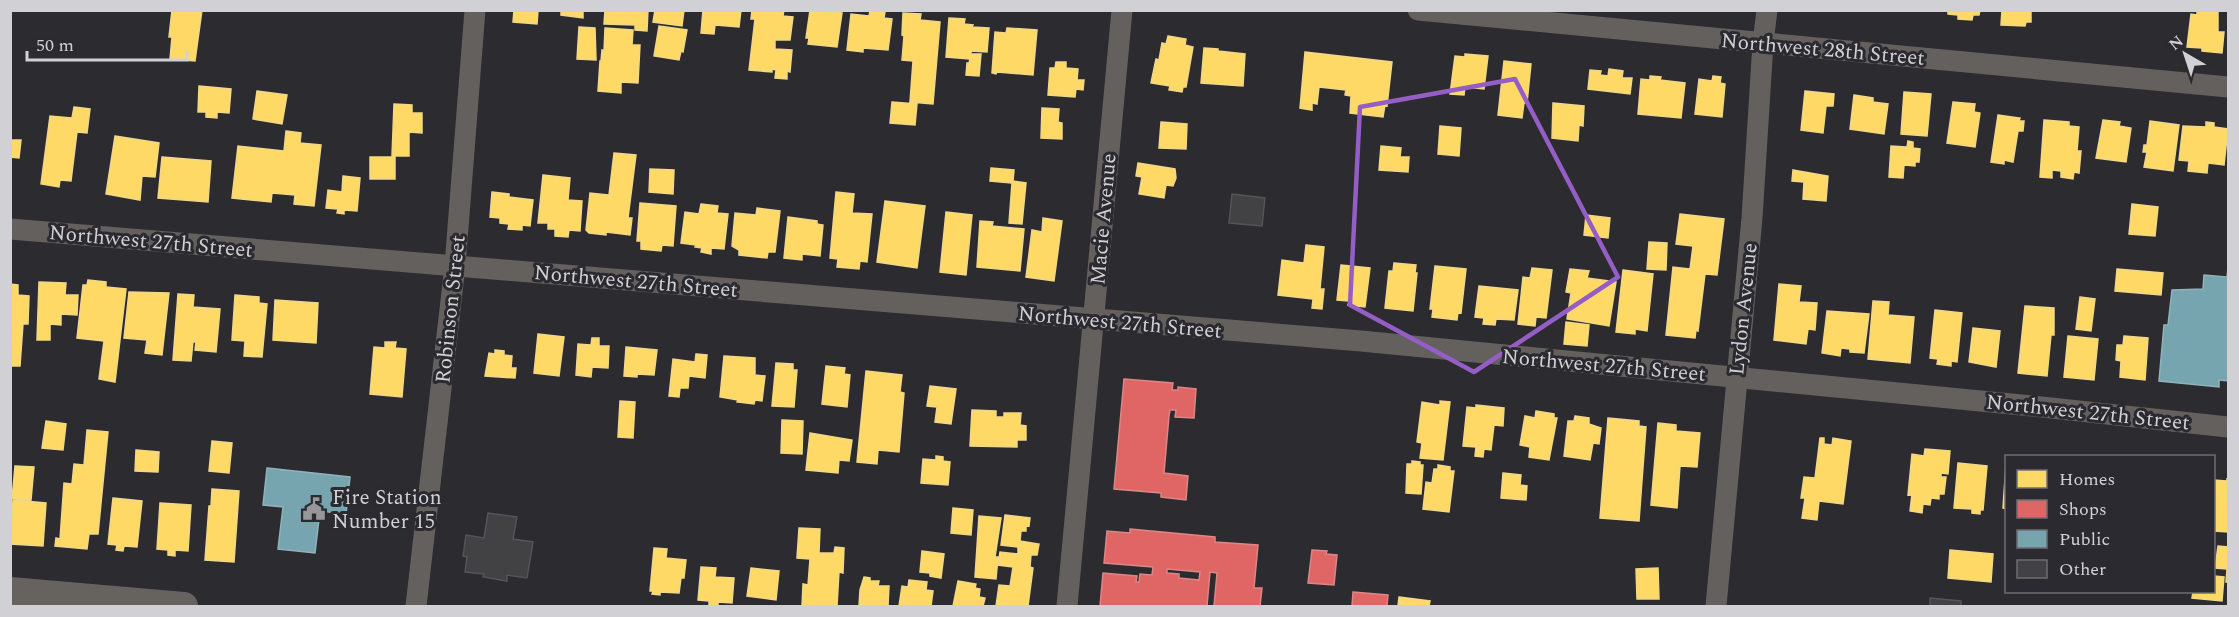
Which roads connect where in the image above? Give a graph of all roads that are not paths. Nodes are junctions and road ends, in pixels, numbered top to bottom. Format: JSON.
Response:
{"nodes":[{"id":1,"x":475,"y":10,"type":"edge"},
{"id":2,"x":1122,"y":10,"type":"edge"},
{"id":3,"x":1418,"y":10,"type":"edge"},
{"id":4,"x":1767,"y":10,"type":"edge"},
{"id":5,"x":1762,"y":43,"type":"junction"},
{"id":6,"x":2229,"y":87,"type":"edge"},
{"id":7,"x":10,"y":229,"type":"edge"},
{"id":8,"x":455,"y":266,"type":"junction"},
{"id":9,"x":1093,"y":319,"type":"junction"},
{"id":10,"x":1736,"y":377,"type":"junction"},
{"id":11,"x":2229,"y":427,"type":"edge"},
{"id":12,"x":10,"y":591,"type":"edge"},
{"id":13,"x":184,"y":606,"type":"edge"},
{"id":14,"x":416,"y":606,"type":"edge"},
{"id":15,"x":1067,"y":606,"type":"edge"},
{"id":16,"x":1716,"y":606,"type":"edge"}],
"edges":[{"from":1,"to":8,"type":"street","name":"Robinson Street"},
{"from":2,"to":9,"type":"street","name":"Macie Avenue"},
{"from":3,"to":5,"type":"street","name":"Northwest 28th Street"},
{"from":4,"to":5,"type":"street","name":"Lydon Avenue"},
{"from":5,"to":6,"type":"street","name":"Northwest 28th Street"},
{"from":5,"to":10,"type":"street","name":"Lydon Avenue"},
{"from":7,"to":8,"type":"street","name":"Northwest 27th Street"},
{"from":8,"to":9,"type":"street","name":"Northwest 27th Street"},
{"from":8,"to":14,"type":"street","name":"Robinson Street"},
{"from":9,"to":10,"type":"street","name":"Northwest 27th Street"},
{"from":9,"to":15,"type":"street","name":"Macie Avenue"},
{"from":10,"to":11,"type":"street","name":"Northwest 27th Street"},
{"from":10,"to":16,"type":"street","name":"Lydon Avenue"},
{"from":12,"to":13,"type":"main road"}]}
